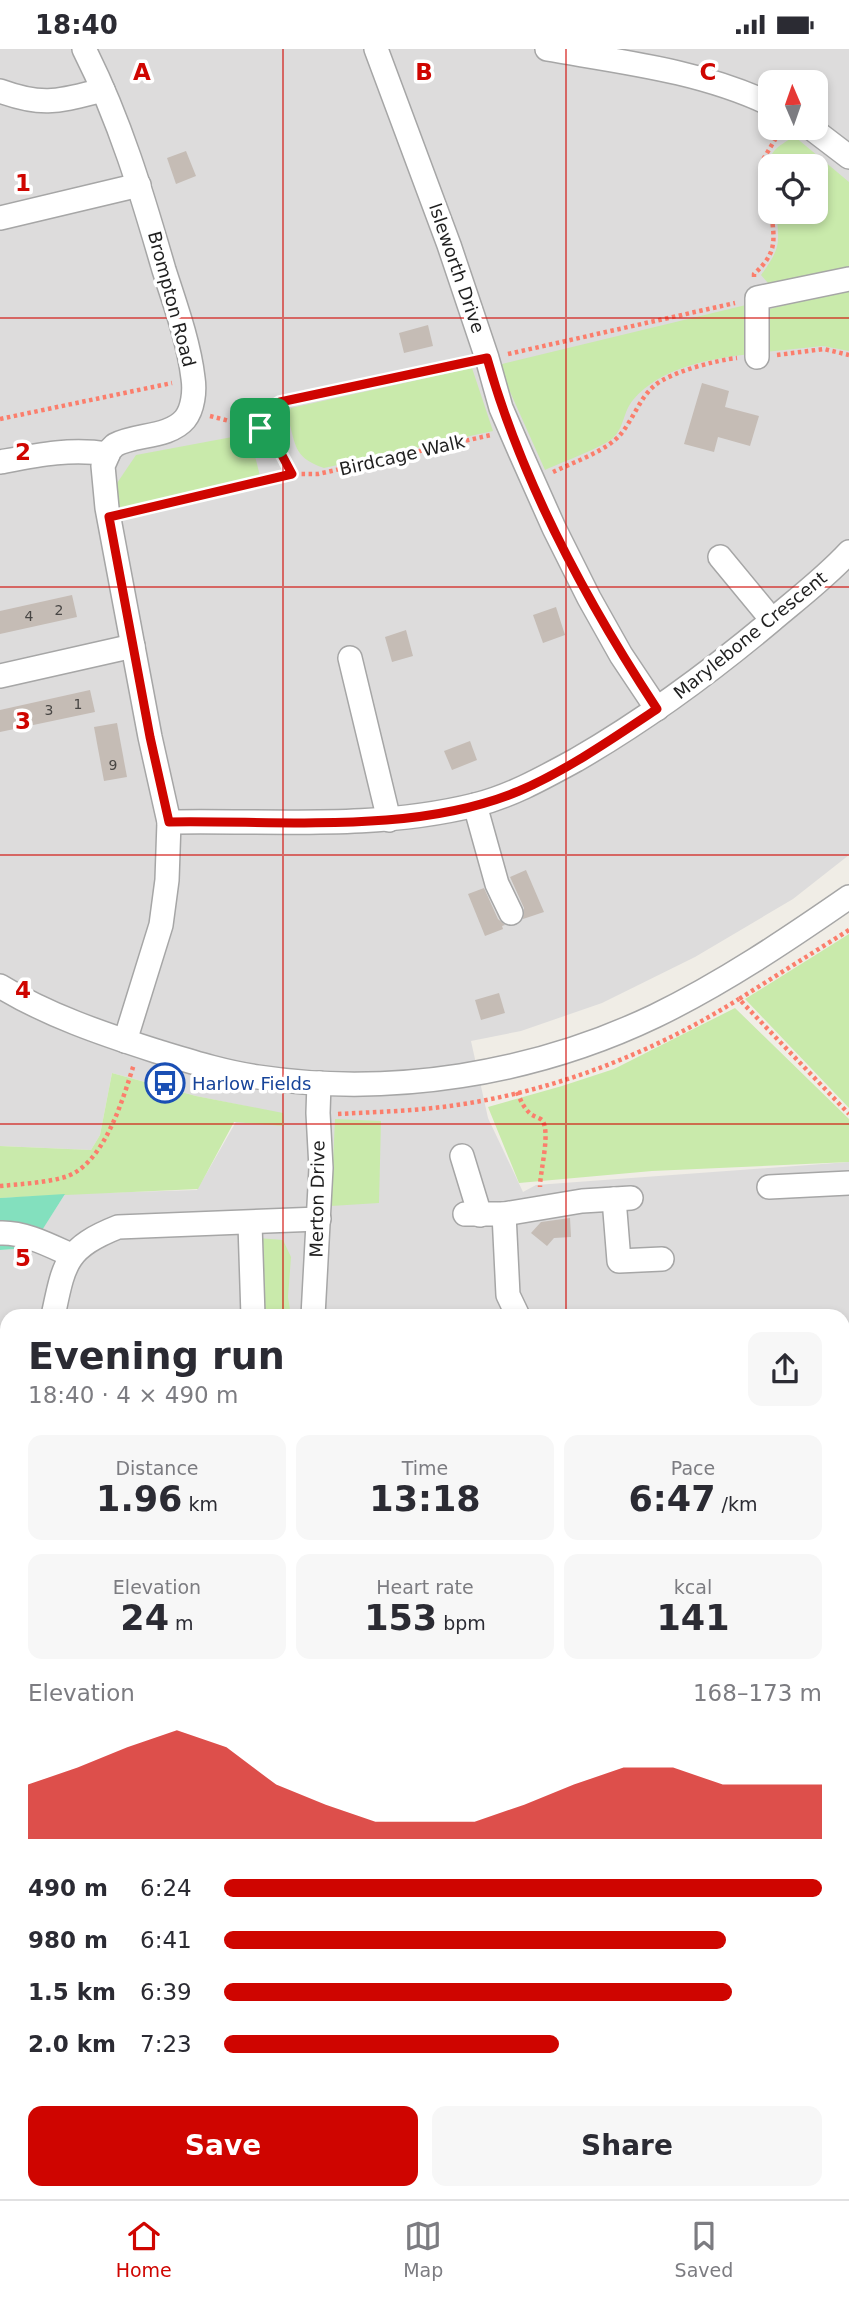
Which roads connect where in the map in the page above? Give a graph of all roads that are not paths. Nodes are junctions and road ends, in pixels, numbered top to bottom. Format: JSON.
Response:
{"nodes":[{"id":1,"x":84,"y":49,"type":"edge"},
{"id":2,"x":376,"y":49,"type":"edge"},
{"id":3,"x":547,"y":49,"type":"edge"},
{"id":4,"x":103,"y":90,"type":"junction"},
{"id":5,"x":0,"y":91,"type":"edge"},
{"id":6,"x":758,"y":98,"type":"edge"},
{"id":7,"x":827,"y":140,"type":"edge"},
{"id":8,"x":849,"y":157,"type":"edge"},
{"id":9,"x":139,"y":185,"type":"junction"},
{"id":10,"x":0,"y":218,"type":"edge"},
{"id":11,"x":849,"y":279,"type":"edge"},
{"id":12,"x":757,"y":357,"type":"road end"},
{"id":13,"x":108,"y":454,"type":"junction"},
{"id":14,"x":0,"y":462,"type":"edge"},
{"id":15,"x":849,"y":552,"type":"edge"},
{"id":16,"x":720,"y":557,"type":"dead end"},
{"id":17,"x":772,"y":620,"type":"junction"},
{"id":18,"x":133,"y":646,"type":"junction"},
{"id":19,"x":350,"y":658,"type":"dead end"},
{"id":20,"x":0,"y":676,"type":"edge"},
{"id":21,"x":657,"y":709,"type":"junction"},
{"id":22,"x":475,"y":805,"type":"junction"},
{"id":23,"x":389,"y":820,"type":"junction"},
{"id":24,"x":169,"y":822,"type":"junction"},
{"id":25,"x":849,"y":897,"type":"edge"},
{"id":26,"x":511,"y":913,"type":"dead end"},
{"id":27,"x":0,"y":986,"type":"edge"},
{"id":28,"x":132,"y":1044,"type":"junction"},
{"id":29,"x":319,"y":1083,"type":"junction"},
{"id":30,"x":462,"y":1156,"type":"dead end"},
{"id":31,"x":849,"y":1183,"type":"edge"},
{"id":32,"x":769,"y":1187,"type":"dead end"},
{"id":33,"x":504,"y":1215,"type":"junction"},
{"id":34,"x":319,"y":1219,"type":"junction"},
{"id":35,"x":250,"y":1224,"type":"junction"},
{"id":36,"x":0,"y":1233,"type":"edge"},
{"id":37,"x":71,"y":1255,"type":"junction"},
{"id":38,"x":662,"y":1259,"type":"dead end"},
{"id":39,"x":54,"y":1309,"type":"edge"},
{"id":40,"x":253,"y":1309,"type":"edge"},
{"id":41,"x":313,"y":1309,"type":"edge"},
{"id":42,"x":515,"y":1309,"type":"edge"}],
"edges":[{"from":1,"to":4,"type":"street","name":"Brompton Road"},
{"from":2,"to":21,"type":"street","name":"Isleworth Drive"},
{"from":3,"to":6,"type":"street"},
{"from":4,"to":5,"type":"street"},
{"from":4,"to":9,"type":"street","name":"Brompton Road"},
{"from":7,"to":8,"type":"street"},
{"from":9,"to":10,"type":"street"},
{"from":9,"to":13,"type":"street","name":"Brompton Road"},
{"from":11,"to":12,"type":"street"},
{"from":13,"to":14,"type":"street"},
{"from":13,"to":18,"type":"street"},
{"from":15,"to":17,"type":"street","name":"Marylebone Crescent"},
{"from":16,"to":17,"type":"street"},
{"from":17,"to":21,"type":"street","name":"Marylebone Crescent"},
{"from":18,"to":20,"type":"street"},
{"from":18,"to":24,"type":"street"},
{"from":19,"to":23,"type":"street"},
{"from":21,"to":22,"type":"street","name":"Marylebone Crescent"},
{"from":22,"to":23,"type":"street","name":"Marylebone Crescent"},
{"from":22,"to":26,"type":"street"},
{"from":23,"to":24,"type":"street","name":"Marylebone Crescent"},
{"from":24,"to":28,"type":"street"},
{"from":25,"to":29,"type":"street"},
{"from":27,"to":28,"type":"street"},
{"from":28,"to":29,"type":"street"},
{"from":29,"to":34,"type":"street","name":"Merton Drive"},
{"from":30,"to":33,"type":"street"},
{"from":31,"to":32,"type":"street"},
{"from":33,"to":38,"type":"street"},
{"from":33,"to":42,"type":"street"},
{"from":34,"to":35,"type":"street"},
{"from":34,"to":41,"type":"street","name":"Merton Drive"},
{"from":35,"to":37,"type":"street"},
{"from":35,"to":40,"type":"street"},
{"from":36,"to":37,"type":"street"},
{"from":37,"to":39,"type":"street"}]}
